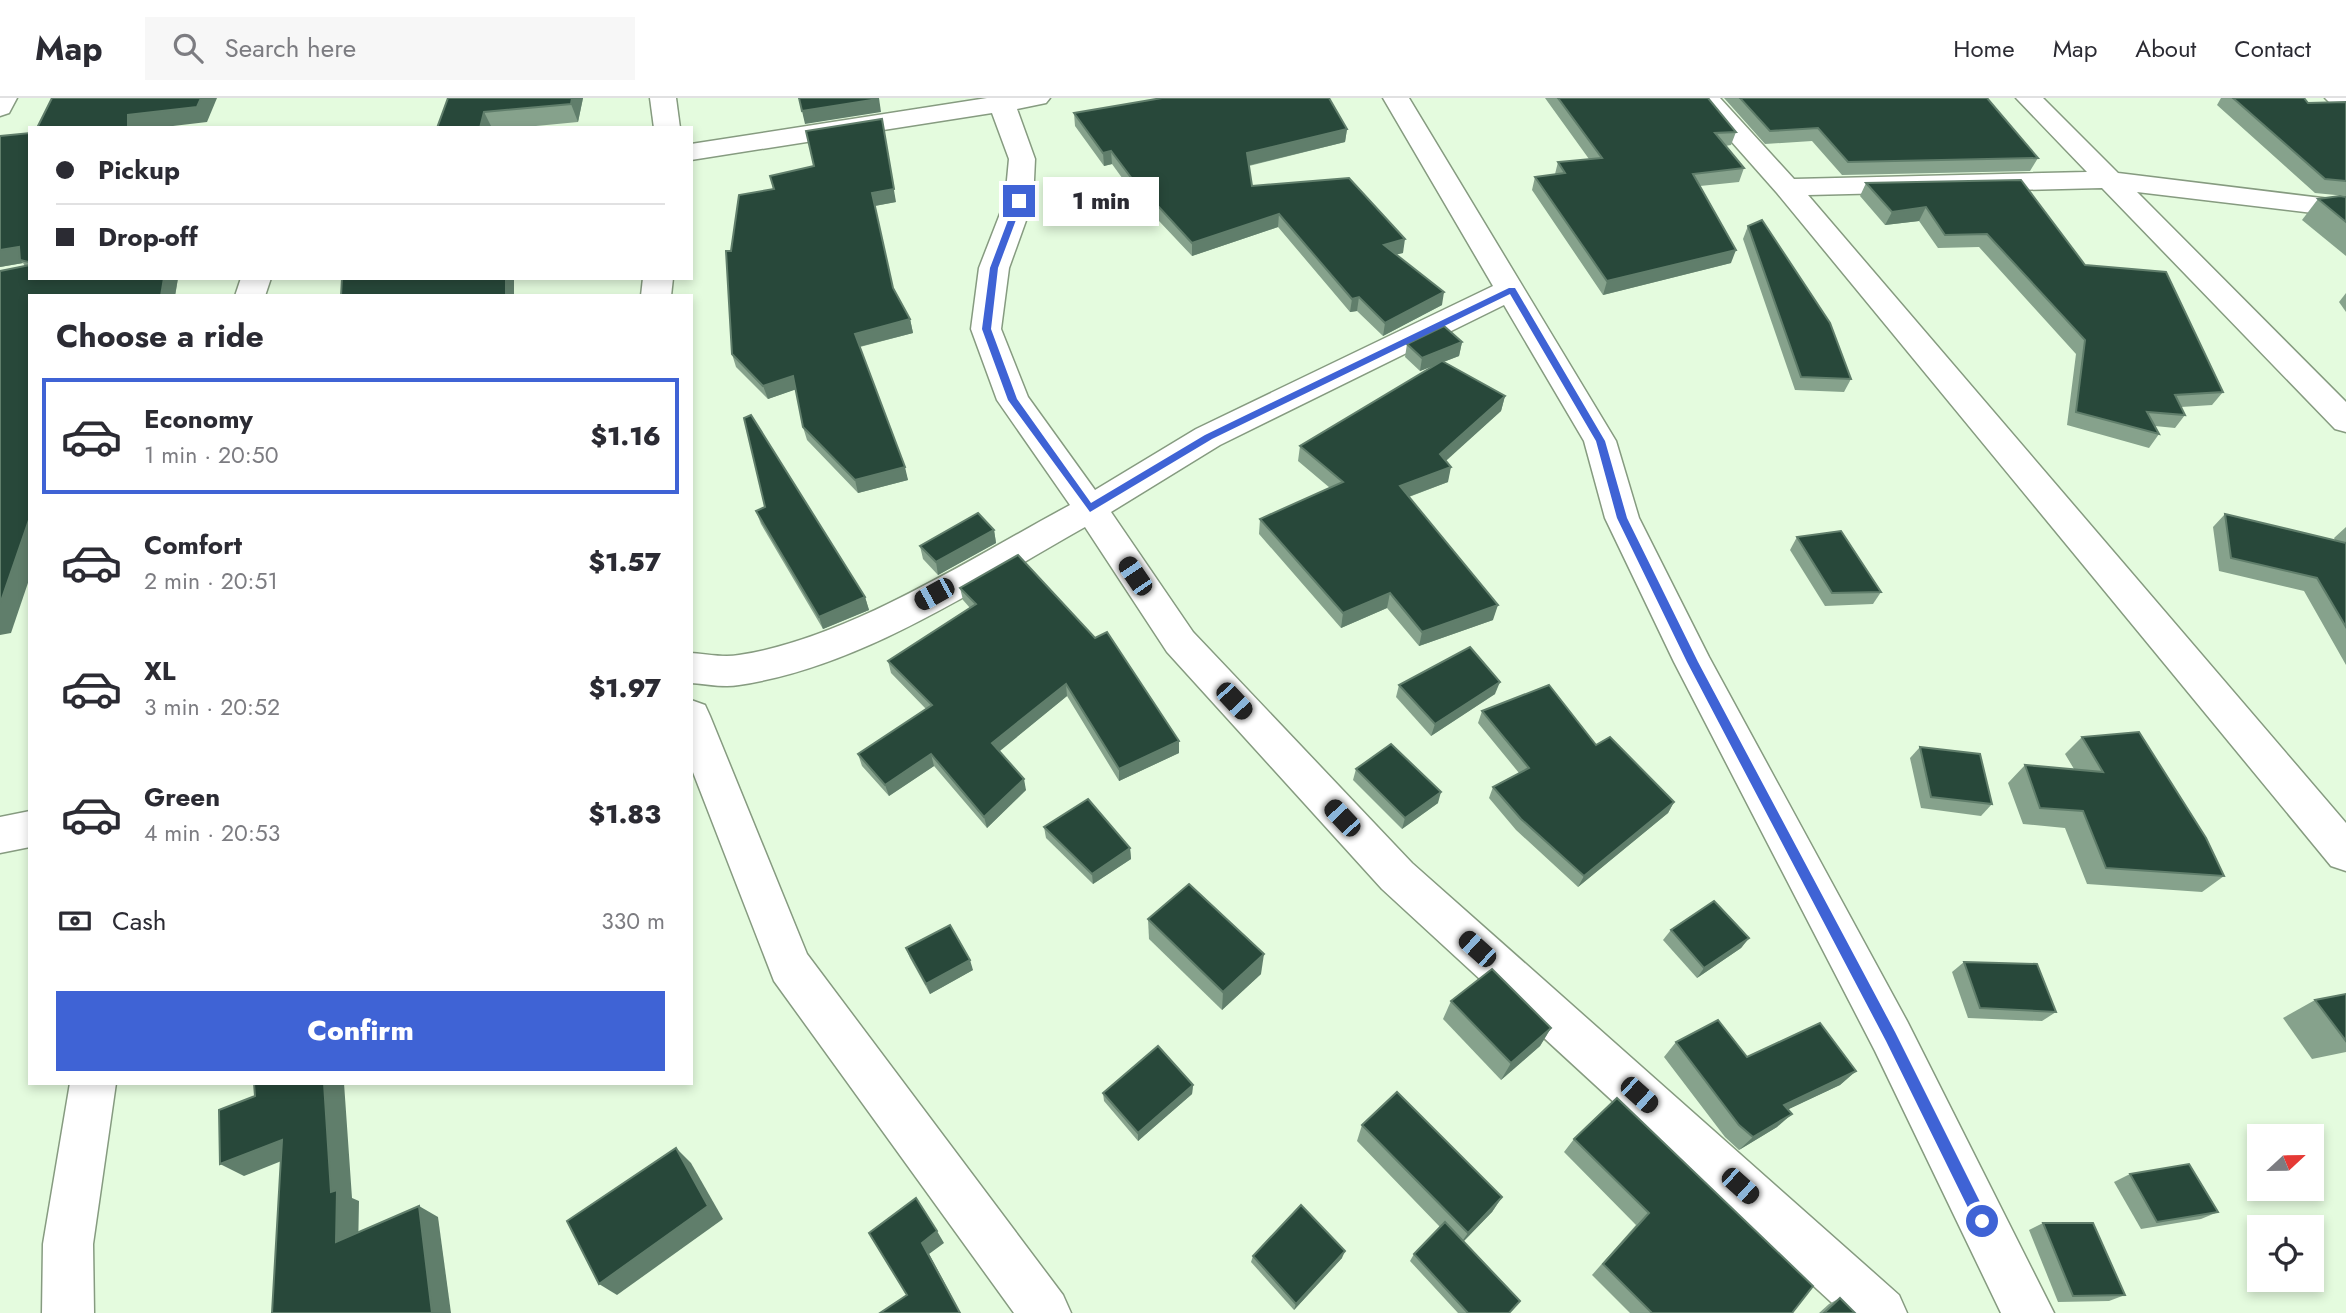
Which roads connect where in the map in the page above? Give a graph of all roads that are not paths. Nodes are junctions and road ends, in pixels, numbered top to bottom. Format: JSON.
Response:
{"nodes":[{"id":1,"x":4,"y":98,"type":"edge"},
{"id":2,"x":663,"y":98,"type":"edge"},
{"id":3,"x":1037,"y":98,"type":"edge"},
{"id":4,"x":1396,"y":98,"type":"edge"},
{"id":5,"x":1706,"y":98,"type":"edge"},
{"id":6,"x":2029,"y":98,"type":"edge"},
{"id":7,"x":2338,"y":98,"type":"edge"},
{"id":8,"x":1000,"y":101,"type":"edge"},
{"id":9,"x":2346,"y":104,"type":"edge"},
{"id":10,"x":0,"y":108,"type":"edge"},
{"id":11,"x":667,"y":126,"type":"edge"},
{"id":12,"x":693,"y":152,"type":"edge"},
{"id":13,"x":2106,"y":180,"type":"junction"},
{"id":14,"x":1787,"y":187,"type":"junction"},
{"id":15,"x":2346,"y":209,"type":"edge"},
{"id":16,"x":1512,"y":289,"type":"junction"},
{"id":17,"x":2346,"y":421,"type":"edge"},
{"id":18,"x":1090,"y":509,"type":"junction"},
{"id":19,"x":693,"y":668,"type":"edge"},
{"id":20,"x":693,"y":721,"type":"edge"},
{"id":21,"x":28,"y":829,"type":"edge"},
{"id":22,"x":0,"y":835,"type":"edge"},
{"id":23,"x":2346,"y":853,"type":"edge"},
{"id":24,"x":93,"y":1085,"type":"edge"},
{"id":25,"x":68,"y":1313,"type":"edge"},
{"id":26,"x":1045,"y":1313,"type":"edge"},
{"id":27,"x":1881,"y":1313,"type":"edge"},
{"id":28,"x":2028,"y":1313,"type":"edge"}],
"edges":[{"from":1,"to":10,"type":"street"},
{"from":2,"to":11,"type":"street"},
{"from":3,"to":8,"type":"street"},
{"from":4,"to":16,"type":"street"},
{"from":5,"to":14,"type":"street"},
{"from":6,"to":13,"type":"street"},
{"from":7,"to":9,"type":"street"},
{"from":8,"to":12,"type":"street"},
{"from":8,"to":18,"type":"street"},
{"from":13,"to":14,"type":"street"},
{"from":13,"to":15,"type":"street"},
{"from":13,"to":17,"type":"street"},
{"from":14,"to":23,"type":"street"},
{"from":16,"to":18,"type":"street"},
{"from":16,"to":28,"type":"street"},
{"from":18,"to":19,"type":"street"},
{"from":18,"to":27,"type":"street"},
{"from":20,"to":26,"type":"street"},
{"from":21,"to":22,"type":"street"},
{"from":24,"to":25,"type":"street"}]}
